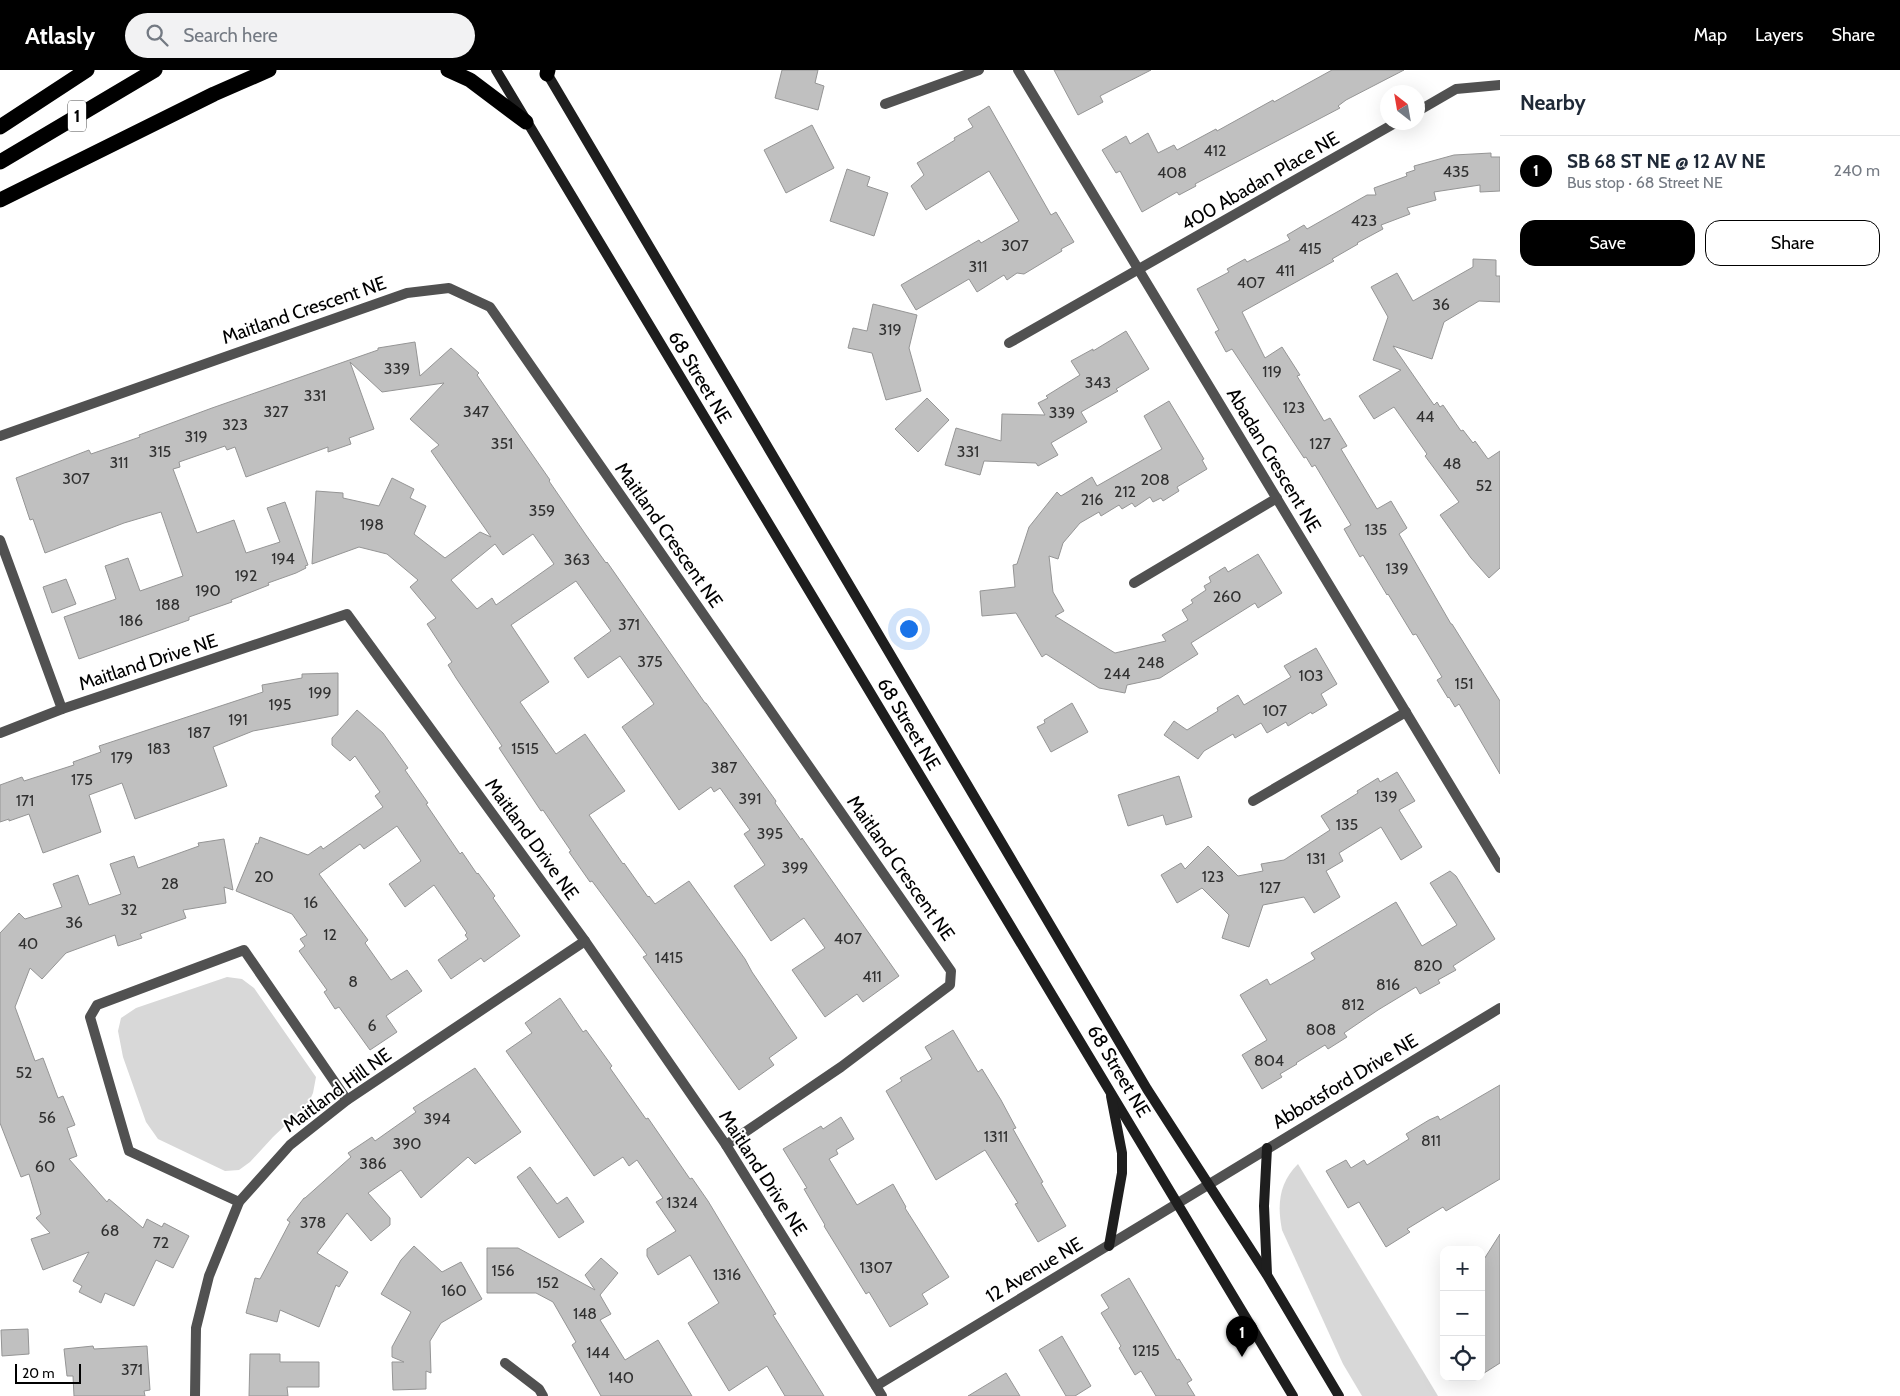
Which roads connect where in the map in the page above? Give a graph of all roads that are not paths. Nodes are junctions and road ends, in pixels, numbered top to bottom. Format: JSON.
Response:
{"nodes":[{"id":1,"x":87,"y":70,"type":"edge"},
{"id":2,"x":155,"y":70,"type":"edge"},
{"id":3,"x":269,"y":70,"type":"edge"},
{"id":4,"x":448,"y":70,"type":"edge"},
{"id":5,"x":496,"y":70,"type":"edge"},
{"id":6,"x":979,"y":70,"type":"edge"},
{"id":7,"x":1018,"y":70,"type":"edge"},
{"id":8,"x":547,"y":72,"type":"edge"},
{"id":9,"x":1500,"y":85,"type":"edge"},
{"id":10,"x":885,"y":104,"type":"dead end"},
{"id":11,"x":1425,"y":107,"type":"edge"},
{"id":12,"x":526,"y":122,"type":"junction"},
{"id":13,"x":0,"y":126,"type":"edge"},
{"id":14,"x":1383,"y":130,"type":"edge"},
{"id":15,"x":0,"y":162,"type":"edge"},
{"id":16,"x":0,"y":200,"type":"edge"},
{"id":17,"x":1139,"y":270,"type":"junction"},
{"id":18,"x":1008,"y":343,"type":"dead end"},
{"id":19,"x":0,"y":436,"type":"edge"},
{"id":20,"x":1277,"y":498,"type":"junction"},
{"id":21,"x":0,"y":540,"type":"edge"},
{"id":22,"x":1134,"y":583,"type":"dead end"},
{"id":23,"x":62,"y":709,"type":"junction"},
{"id":24,"x":1406,"y":712,"type":"junction"},
{"id":25,"x":0,"y":733,"type":"edge"},
{"id":26,"x":1253,"y":801,"type":"dead end"},
{"id":27,"x":1500,"y":868,"type":"edge"},
{"id":28,"x":585,"y":941,"type":"junction"},
{"id":29,"x":1500,"y":1008,"type":"edge"},
{"id":30,"x":1110,"y":1090,"type":"junction"},
{"id":31,"x":347,"y":1100,"type":"junction"},
{"id":32,"x":726,"y":1145,"type":"junction"},
{"id":33,"x":1267,"y":1148,"type":"junction"},
{"id":34,"x":1209,"y":1184,"type":"junction"},
{"id":35,"x":239,"y":1202,"type":"junction"},
{"id":36,"x":1178,"y":1203,"type":"junction"},
{"id":37,"x":1109,"y":1246,"type":"junction"},
{"id":38,"x":1267,"y":1275,"type":"junction"},
{"id":39,"x":505,"y":1363,"type":"dead end"},
{"id":40,"x":876,"y":1386,"type":"junction"},
{"id":41,"x":195,"y":1396,"type":"edge"},
{"id":42,"x":544,"y":1396,"type":"edge"},
{"id":43,"x":882,"y":1396,"type":"edge"},
{"id":44,"x":1293,"y":1396,"type":"edge"},
{"id":45,"x":1340,"y":1396,"type":"edge"}],
"edges":[{"from":1,"to":13,"type":"highway"},
{"from":2,"to":15,"type":"highway","number":"1"},
{"from":3,"to":16,"type":"highway"},
{"from":4,"to":12,"type":"highway"},
{"from":5,"to":12,"type":"main road","name":"68 Street NE"},
{"from":6,"to":10,"type":"street"},
{"from":7,"to":17,"type":"street","name":"Abadan Crescent NE"},
{"from":8,"to":34,"type":"main road","name":"68 Street NE"},
{"from":9,"to":11,"type":"street"},
{"from":12,"to":30,"type":"main road","name":"68 Street NE"},
{"from":14,"to":17,"type":"street","name":"400 Abadan Place NE"},
{"from":17,"to":18,"type":"street","name":"400 Abadan Place NE"},
{"from":17,"to":20,"type":"street","name":"Abadan Crescent NE"},
{"from":19,"to":32,"type":"street","name":"Maitland Crescent NE"},
{"from":20,"to":22,"type":"street"},
{"from":20,"to":24,"type":"street","name":"Abadan Crescent NE"},
{"from":21,"to":23,"type":"street"},
{"from":23,"to":25,"type":"street","name":"Maitland Drive NE"},
{"from":23,"to":28,"type":"street","name":"Maitland Drive NE"},
{"from":24,"to":26,"type":"street"},
{"from":24,"to":27,"type":"street","name":"Abadan Crescent NE"},
{"from":28,"to":31,"type":"street","name":"Maitland Hill NE"},
{"from":28,"to":32,"type":"street","name":"Maitland Drive NE"},
{"from":29,"to":33,"type":"street","name":"Abbotsford Drive NE"},
{"from":30,"to":36,"type":"main road","name":"68 Street NE"},
{"from":30,"to":37,"type":"main road"},
{"from":31,"to":35,"type":"street","name":"Maitland Hill NE"},
{"from":31,"to":35,"type":"street"},
{"from":32,"to":40,"type":"street","name":"Maitland Drive NE"},
{"from":33,"to":34,"type":"street","name":"Abbotsford Drive NE"},
{"from":33,"to":38,"type":"main road"},
{"from":34,"to":36,"type":"street","name":"12 Avenue NE"},
{"from":34,"to":38,"type":"main road","name":"68 Street NE"},
{"from":35,"to":41,"type":"street","name":"Maitland Hill NE"},
{"from":36,"to":37,"type":"street","name":"12 Avenue NE"},
{"from":36,"to":44,"type":"main road","name":"68 Street NE"},
{"from":37,"to":40,"type":"street","name":"12 Avenue NE"},
{"from":38,"to":45,"type":"main road","name":"68 Street NE"},
{"from":39,"to":42,"type":"street"},
{"from":40,"to":43,"type":"street","name":"Maitland Drive NE"}]}
